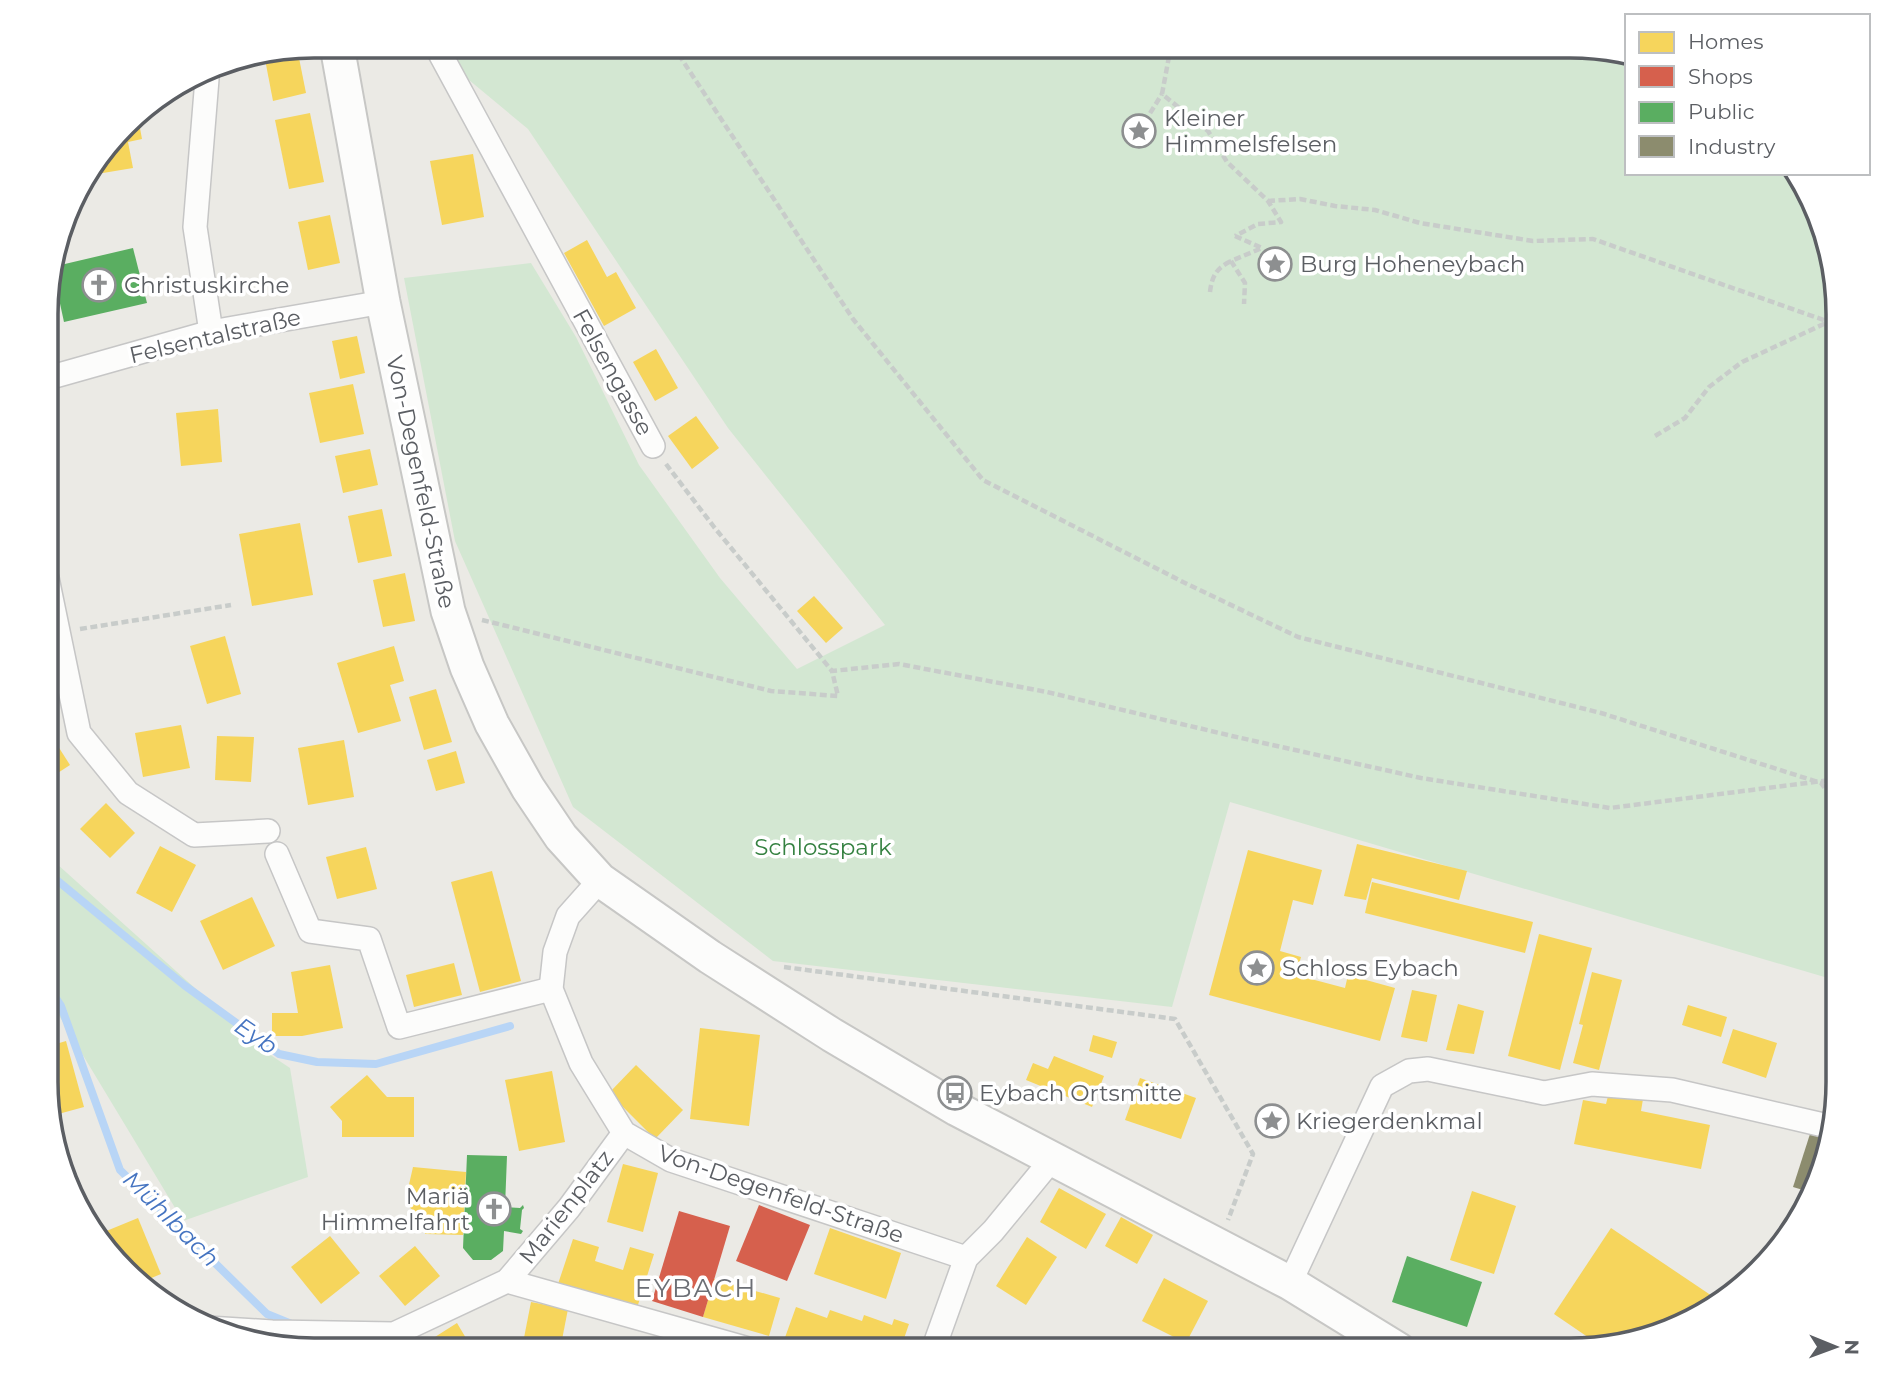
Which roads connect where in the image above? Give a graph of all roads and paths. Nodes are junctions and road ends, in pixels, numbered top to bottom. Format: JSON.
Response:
{"nodes":[{"id":1,"x":339,"y":58,"type":"edge"},
{"id":2,"x":443,"y":58,"type":"edge"},
{"id":3,"x":681,"y":58,"type":"edge"},
{"id":4,"x":1169,"y":58,"type":"edge"},
{"id":5,"x":207,"y":81,"type":"edge"},
{"id":6,"x":1163,"y":94,"type":"junction"},
{"id":7,"x":1139,"y":131,"type":"dead end"},
{"id":8,"x":1268,"y":201,"type":"junction"},
{"id":9,"x":1231,"y":261,"type":"junction"},
{"id":10,"x":1210,"y":292,"type":"dead end"},
{"id":11,"x":383,"y":302,"type":"junction"},
{"id":12,"x":1244,"y":304,"type":"dead end"},
{"id":13,"x":1826,"y":323,"type":"joint"},
{"id":14,"x":211,"y":332,"type":"junction"},
{"id":15,"x":58,"y":375,"type":"edge"},
{"id":16,"x":1655,"y":436,"type":"dead end"},
{"id":17,"x":653,"y":446,"type":"joint"},
{"id":18,"x":231,"y":605,"type":"dead end"},
{"id":19,"x":475,"y":618,"type":"dead end"},
{"id":20,"x":58,"y":632,"type":"joint"},
{"id":21,"x":832,"y":671,"type":"junction"},
{"id":22,"x":1826,"y":782,"type":"edge"},
{"id":23,"x":1821,"y":783,"type":"junction"},
{"id":24,"x":1826,"y":790,"type":"edge"},
{"id":25,"x":268,"y":831,"type":"dead end"},
{"id":26,"x":277,"y":854,"type":"dead end"},
{"id":27,"x":600,"y":880,"type":"junction"},
{"id":28,"x":778,"y":966,"type":"dead end"},
{"id":29,"x":551,"y":989,"type":"junction"},
{"id":30,"x":1822,"y":1125,"type":"edge"},
{"id":31,"x":624,"y":1133,"type":"junction"},
{"id":32,"x":1053,"y":1158,"type":"junction"},
{"id":33,"x":1218,"y":1246,"type":"junction"},
{"id":34,"x":966,"y":1258,"type":"junction"},
{"id":35,"x":507,"y":1281,"type":"junction"},
{"id":36,"x":1290,"y":1283,"type":"junction"},
{"id":37,"x":252,"y":1331,"type":"edge"},
{"id":38,"x":709,"y":1338,"type":"edge"},
{"id":39,"x":937,"y":1338,"type":"edge"},
{"id":40,"x":1379,"y":1338,"type":"edge"}],
"edges":[{"from":1,"to":11,"type":"main road","name":"Von-Degenfeld-Straße"},
{"from":2,"to":17,"type":"street","name":"Felsengasse"},
{"from":3,"to":23,"type":"path"},
{"from":4,"to":6,"type":"path"},
{"from":5,"to":14,"type":"street"},
{"from":6,"to":7,"type":"path"},
{"from":6,"to":8,"type":"path"},
{"from":8,"to":9,"type":"path"},
{"from":8,"to":13,"type":"path"},
{"from":9,"to":10,"type":"path"},
{"from":9,"to":12,"type":"path"},
{"from":11,"to":14,"type":"street","name":"Felsentalstraße"},
{"from":11,"to":27,"type":"main road","name":"Von-Degenfeld-Straße"},
{"from":13,"to":16,"type":"path"},
{"from":14,"to":15,"type":"street","name":"Felsentalstraße"},
{"from":17,"to":21,"type":"path","name":"Felsengasse"},
{"from":18,"to":20,"type":"path"},
{"from":19,"to":21,"type":"path"},
{"from":20,"to":25,"type":"street"},
{"from":21,"to":23,"type":"path"},
{"from":22,"to":23,"type":"path"},
{"from":23,"to":24,"type":"path"},
{"from":26,"to":29,"type":"street"},
{"from":27,"to":29,"type":"street","name":"Von-Degenfeld-Straße"},
{"from":27,"to":32,"type":"main road","name":"Von-Degenfeld-Straße"},
{"from":28,"to":33,"type":"path"},
{"from":29,"to":31,"type":"street","name":"Von-Degenfeld-Straße"},
{"from":30,"to":36,"type":"street"},
{"from":31,"to":34,"type":"street","name":"Von-Degenfeld-Straße"},
{"from":31,"to":35,"type":"street","name":"Marienplatz"},
{"from":32,"to":33,"type":"main road","name":"Von-Degenfeld-Straße"},
{"from":32,"to":34,"type":"street"},
{"from":33,"to":36,"type":"main road","name":"Von-Degenfeld-Straße"},
{"from":34,"to":39,"type":"street"},
{"from":35,"to":37,"type":"street","name":"Marienplatz"},
{"from":35,"to":38,"type":"street","name":"Marienplatz"},
{"from":36,"to":40,"type":"main road","name":"Von-Degenfeld-Straße"}]}
